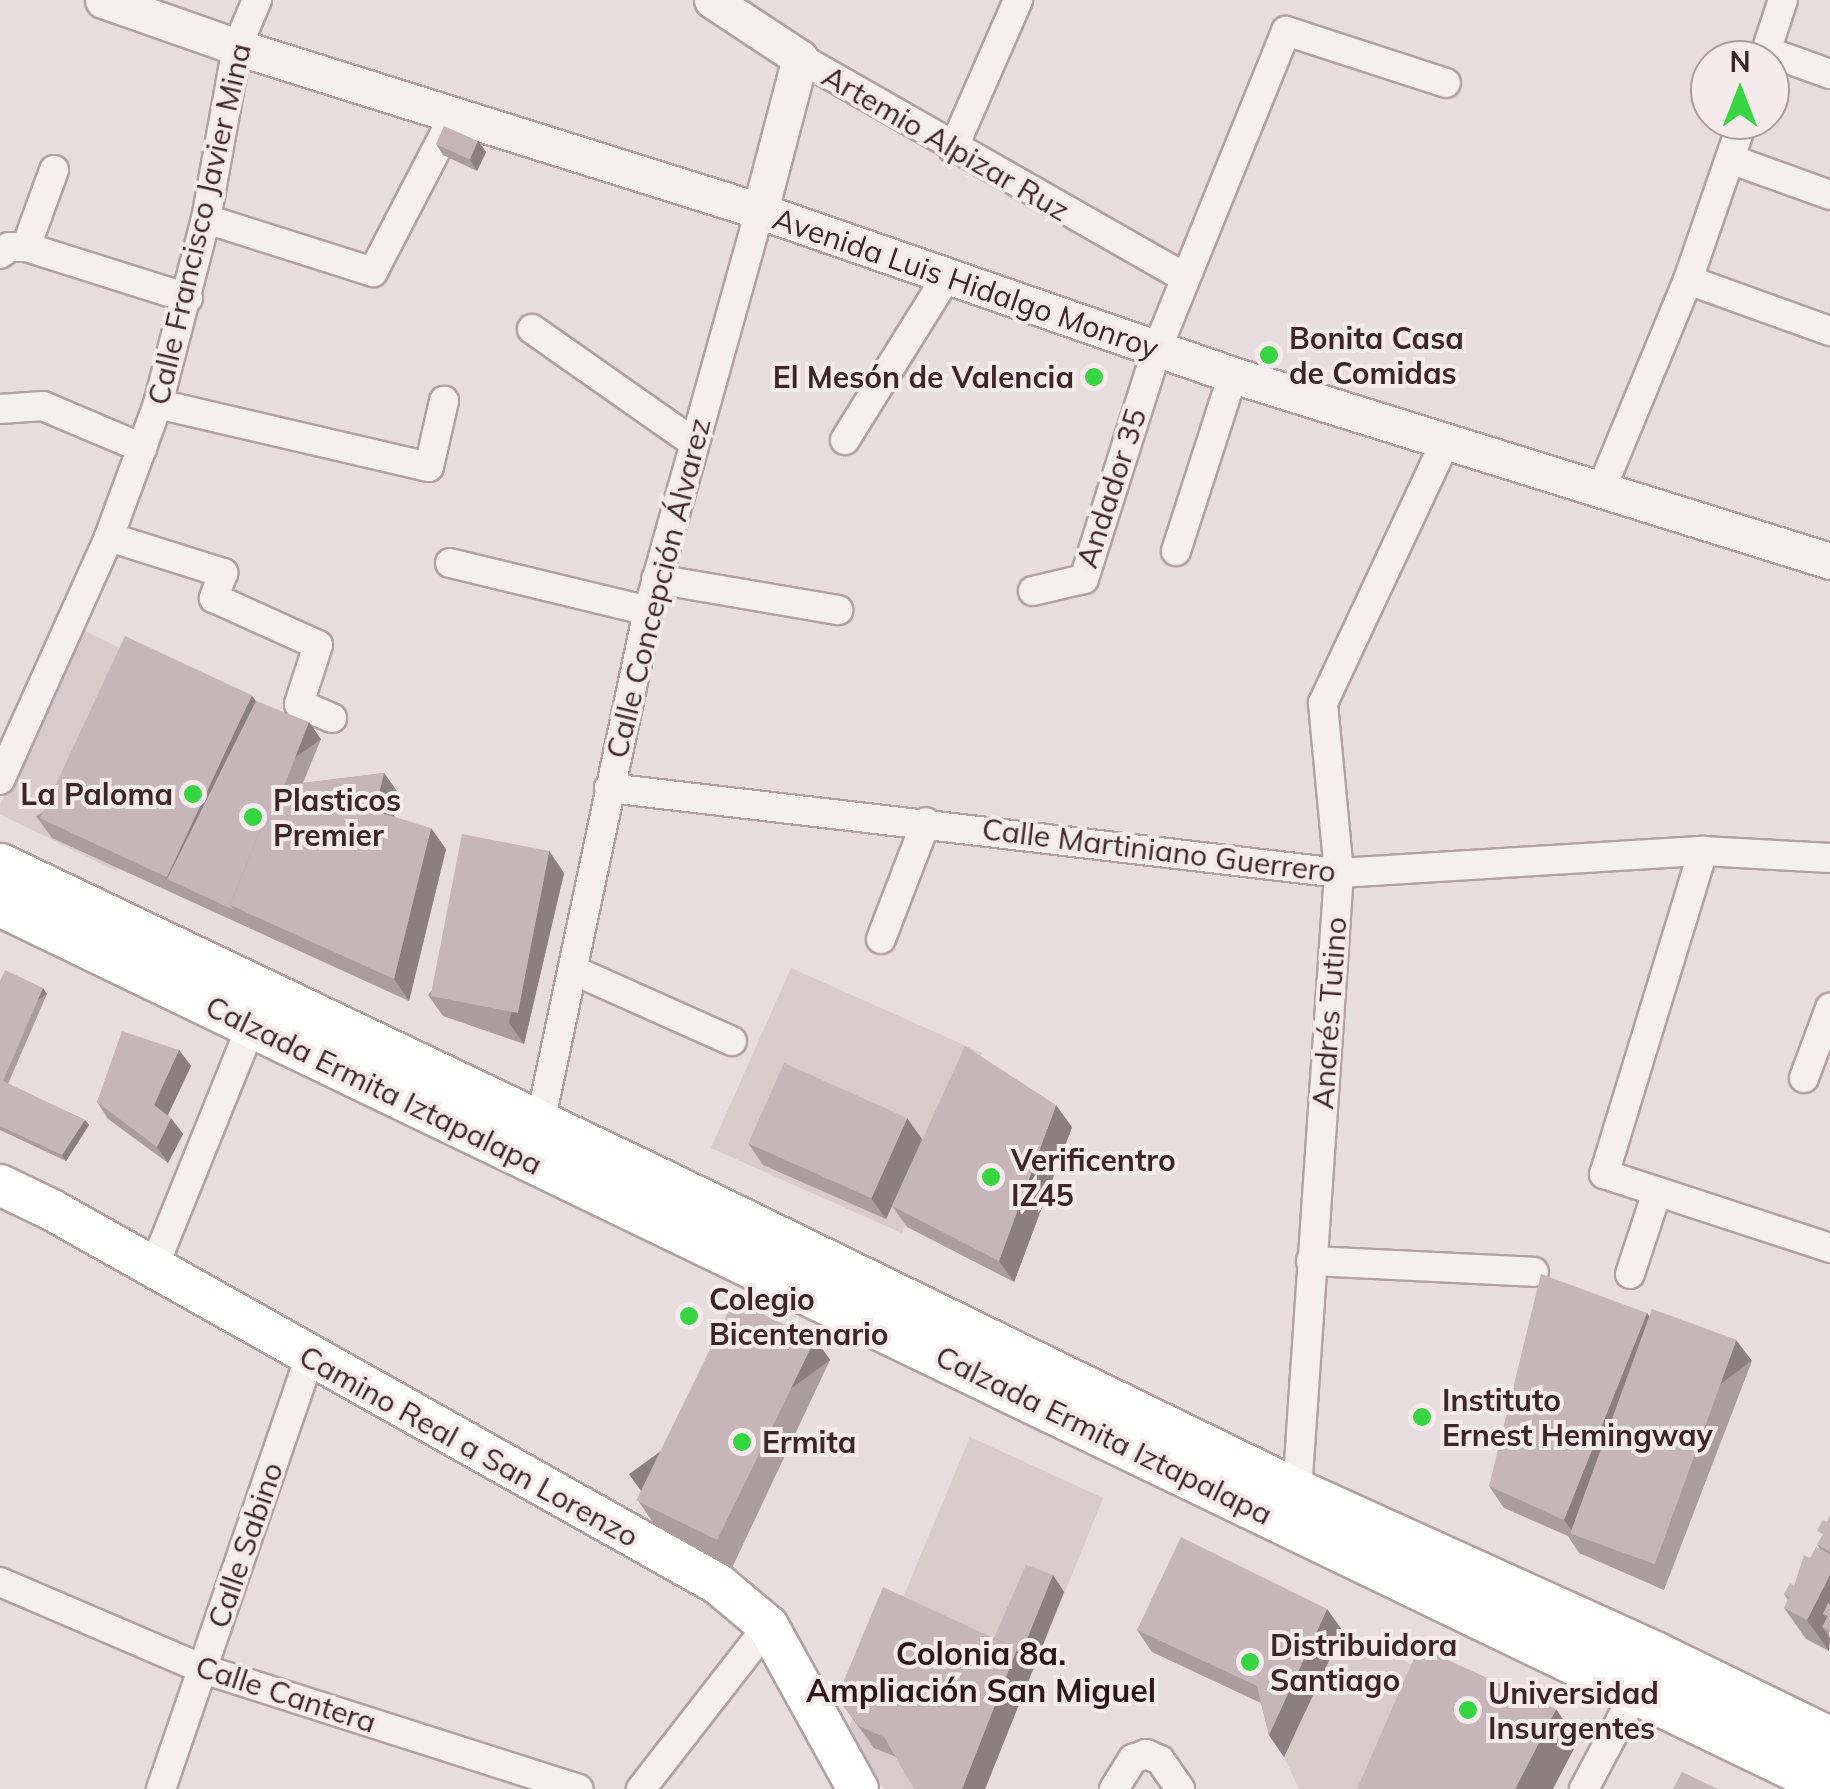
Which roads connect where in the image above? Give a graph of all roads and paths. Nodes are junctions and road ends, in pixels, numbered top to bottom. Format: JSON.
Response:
{"nodes":[{"id":1,"x":104,"y":0,"type":"edge"},
{"id":2,"x":257,"y":0,"type":"edge"},
{"id":3,"x":712,"y":0,"type":"edge"},
{"id":4,"x":1018,"y":0,"type":"edge"},
{"id":5,"x":1783,"y":0,"type":"edge"},
{"id":6,"x":1769,"y":40,"type":"edge"},
{"id":7,"x":238,"y":48,"type":"junction"},
{"id":8,"x":800,"y":58,"type":"junction"},
{"id":9,"x":1790,"y":63,"type":"edge"},
{"id":10,"x":1830,"y":74,"type":"edge"},
{"id":11,"x":1446,"y":83,"type":"dead end"},
{"id":12,"x":455,"y":115,"type":"junction"},
{"id":13,"x":1736,"y":140,"type":"edge"},
{"id":14,"x":953,"y":150,"type":"junction"},
{"id":15,"x":1730,"y":159,"type":"junction"},
{"id":16,"x":54,"y":170,"type":"dead end"},
{"id":17,"x":1830,"y":196,"type":"edge"},
{"id":18,"x":760,"y":210,"type":"junction"},
{"id":19,"x":206,"y":219,"type":"junction"},
{"id":20,"x":13,"y":251,"type":"edge"},
{"id":21,"x":947,"y":276,"type":"junction"},
{"id":22,"x":1186,"y":278,"type":"junction"},
{"id":23,"x":1688,"y":280,"type":"junction"},
{"id":24,"x":188,"y":298,"type":"junction"},
{"id":25,"x":532,"y":329,"type":"dead end"},
{"id":26,"x":1830,"y":331,"type":"edge"},
{"id":27,"x":1157,"y":349,"type":"junction"},
{"id":28,"x":1233,"y":376,"type":"junction"},
{"id":29,"x":444,"y":401,"type":"dead end"},
{"id":30,"x":158,"y":404,"type":"junction"},
{"id":31,"x":0,"y":409,"type":"edge"},
{"id":32,"x":844,"y":440,"type":"dead end"},
{"id":33,"x":693,"y":442,"type":"junction"},
{"id":34,"x":1445,"y":442,"type":"junction"},
{"id":35,"x":142,"y":448,"type":"junction"},
{"id":36,"x":1601,"y":490,"type":"junction"},
{"id":37,"x":109,"y":538,"type":"junction"},
{"id":38,"x":1176,"y":551,"type":"dead end"},
{"id":39,"x":1830,"y":561,"type":"edge"},
{"id":40,"x":450,"y":563,"type":"dead end"},
{"id":41,"x":656,"y":580,"type":"junction"},
{"id":42,"x":1033,"y":591,"type":"dead end"},
{"id":43,"x":838,"y":610,"type":"dead end"},
{"id":44,"x":648,"y":611,"type":"junction"},
{"id":45,"x":332,"y":718,"type":"dead end"},
{"id":46,"x":0,"y":780,"type":"edge"},
{"id":47,"x":609,"y":788,"type":"junction"},
{"id":48,"x":926,"y":822,"type":"junction"},
{"id":49,"x":1703,"y":851,"type":"junction"},
{"id":50,"x":1830,"y":858,"type":"edge"},
{"id":51,"x":0,"y":866,"type":"edge"},
{"id":52,"x":1339,"y":873,"type":"junction"},
{"id":53,"x":0,"y":904,"type":"edge"},
{"id":54,"x":880,"y":939,"type":"dead end"},
{"id":55,"x":573,"y":970,"type":"junction"},
{"id":56,"x":1830,"y":1008,"type":"edge"},
{"id":57,"x":251,"y":1026,"type":"junction"},
{"id":58,"x":732,"y":1041,"type":"dead end"},
{"id":59,"x":1804,"y":1078,"type":"dead end"},
{"id":60,"x":540,"y":1123,"type":"junction"},
{"id":61,"x":0,"y":1185,"type":"edge"},
{"id":62,"x":1658,"y":1192,"type":"junction"},
{"id":63,"x":1830,"y":1248,"type":"edge"},
{"id":64,"x":1311,"y":1261,"type":"junction"},
{"id":65,"x":152,"y":1269,"type":"junction"},
{"id":66,"x":1534,"y":1272,"type":"dead end"},
{"id":67,"x":1630,"y":1274,"type":"dead end"},
{"id":68,"x":309,"y":1358,"type":"junction"},
{"id":69,"x":1296,"y":1492,"type":"junction"},
{"id":70,"x":0,"y":1582,"type":"edge"},
{"id":71,"x":768,"y":1626,"type":"junction"},
{"id":72,"x":202,"y":1669,"type":"junction"},
{"id":73,"x":1646,"y":1673,"type":"junction"},
{"id":74,"x":1830,"y":1740,"type":"edge"},
{"id":75,"x":1830,"y":1785,"type":"edge"},
{"id":76,"x":161,"y":1789,"type":"edge"},
{"id":77,"x":578,"y":1789,"type":"edge"},
{"id":78,"x":641,"y":1789,"type":"edge"},
{"id":79,"x":858,"y":1789,"type":"edge"},
{"id":80,"x":1114,"y":1789,"type":"edge"},
{"id":81,"x":1180,"y":1789,"type":"edge"},
{"id":82,"x":1584,"y":1789,"type":"edge"}],
"edges":[{"from":1,"to":7,"type":"street","name":"Avenida Luis Hidalgo Monroy"},
{"from":2,"to":7,"type":"street","name":"Calle Francisco Javier Mina"},
{"from":3,"to":8,"type":"street","name":"Artemio Alpizar Ruz"},
{"from":4,"to":14,"type":"street"},
{"from":5,"to":6,"type":"street"},
{"from":7,"to":12,"type":"street","name":"Avenida Luis Hidalgo Monroy"},
{"from":7,"to":19,"type":"street","name":"Calle Francisco Javier Mina"},
{"from":8,"to":14,"type":"street","name":"Artemio Alpizar Ruz"},
{"from":8,"to":18,"type":"street","name":"Calle Concepción Álvarez"},
{"from":9,"to":10,"type":"street"},
{"from":11,"to":22,"type":"street"},
{"from":12,"to":18,"type":"street","name":"Avenida Luis Hidalgo Monroy"},
{"from":12,"to":19,"type":"street"},
{"from":13,"to":15,"type":"street"},
{"from":14,"to":22,"type":"street","name":"Artemio Alpizar Ruz"},
{"from":15,"to":17,"type":"street"},
{"from":15,"to":23,"type":"street"},
{"from":16,"to":20,"type":"street"},
{"from":18,"to":21,"type":"street","name":"Avenida Luis Hidalgo Monroy"},
{"from":18,"to":33,"type":"street","name":"Calle Concepción Álvarez"},
{"from":19,"to":24,"type":"street","name":"Calle Francisco Javier Mina"},
{"from":20,"to":24,"type":"street"},
{"from":21,"to":27,"type":"street","name":"Avenida Luis Hidalgo Monroy"},
{"from":21,"to":32,"type":"street"},
{"from":22,"to":27,"type":"street"},
{"from":23,"to":26,"type":"street"},
{"from":23,"to":36,"type":"street"},
{"from":24,"to":30,"type":"street","name":"Calle Francisco Javier Mina"},
{"from":25,"to":33,"type":"street"},
{"from":27,"to":28,"type":"street","name":"Avenida Luis Hidalgo Monroy"},
{"from":27,"to":42,"type":"street","name":"Andador 35"},
{"from":28,"to":34,"type":"street","name":"Avenida Luis Hidalgo Monroy"},
{"from":28,"to":38,"type":"street"},
{"from":29,"to":30,"type":"street"},
{"from":30,"to":35,"type":"street","name":"Calle Francisco Javier Mina"},
{"from":31,"to":35,"type":"street"},
{"from":33,"to":41,"type":"street","name":"Calle Concepción Álvarez"},
{"from":34,"to":36,"type":"street","name":"Avenida Luis Hidalgo Monroy"},
{"from":34,"to":52,"type":"street","name":"Andrés Tutino"},
{"from":35,"to":37,"type":"street","name":"Calle Francisco Javier Mina"},
{"from":36,"to":39,"type":"street","name":"Avenida Luis Hidalgo Monroy"},
{"from":37,"to":45,"type":"street"},
{"from":37,"to":46,"type":"street","name":"Calle Francisco Javier Mina"},
{"from":40,"to":44,"type":"street"},
{"from":41,"to":43,"type":"street"},
{"from":41,"to":44,"type":"street","name":"Calle Concepción Álvarez"},
{"from":44,"to":47,"type":"street","name":"Calle Concepción Álvarez"},
{"from":47,"to":48,"type":"street","name":"Calle Martiniano Guerrero"},
{"from":47,"to":55,"type":"street","name":"Calle Concepción Álvarez"},
{"from":48,"to":52,"type":"street","name":"Calle Martiniano Guerrero"},
{"from":48,"to":54,"type":"street"},
{"from":49,"to":50,"type":"street","name":"Calle Martiniano Guerrero"},
{"from":49,"to":52,"type":"street","name":"Calle Martiniano Guerrero"},
{"from":49,"to":62,"type":"street"},
{"from":51,"to":60,"type":"main road","name":"Calzada Ermita Iztapalapa"},
{"from":52,"to":64,"type":"street","name":"Andrés Tutino"},
{"from":53,"to":57,"type":"main road","name":"Calzada Ermita Iztapalapa"},
{"from":55,"to":58,"type":"street"},
{"from":55,"to":60,"type":"street","name":"Calle Concepción Álvarez"},
{"from":56,"to":59,"type":"street"},
{"from":57,"to":65,"type":"street"},
{"from":57,"to":73,"type":"main road","name":"Calzada Ermita Iztapalapa"},
{"from":60,"to":69,"type":"main road","name":"Calzada Ermita Iztapalapa"},
{"from":61,"to":65,"type":"main road","name":"Camino Real a San Lorenzo"},
{"from":62,"to":63,"type":"street"},
{"from":62,"to":67,"type":"street"},
{"from":64,"to":66,"type":"street"},
{"from":64,"to":69,"type":"street","name":"Andrés Tutino"},
{"from":65,"to":68,"type":"main road","name":"Camino Real a San Lorenzo"},
{"from":68,"to":71,"type":"main road","name":"Camino Real a San Lorenzo"},
{"from":68,"to":72,"type":"street","name":"Calle Sabino"},
{"from":69,"to":73,"type":"main road","name":"Calzada Ermita Iztapalapa"},
{"from":70,"to":72,"type":"street","name":"Calle Cantera"},
{"from":71,"to":78,"type":"street"},
{"from":71,"to":79,"type":"main road","name":"Camino Real a San Lorenzo"},
{"from":72,"to":76,"type":"street","name":"Calle Sabino"},
{"from":72,"to":77,"type":"street","name":"Calle Cantera"},
{"from":73,"to":74,"type":"main road","name":"Calzada Ermita Iztapalapa"},
{"from":73,"to":75,"type":"main road","name":"Calzada Ermita Iztapalapa"},
{"from":73,"to":82,"type":"street"},
{"from":80,"to":81,"type":"street"}]}
